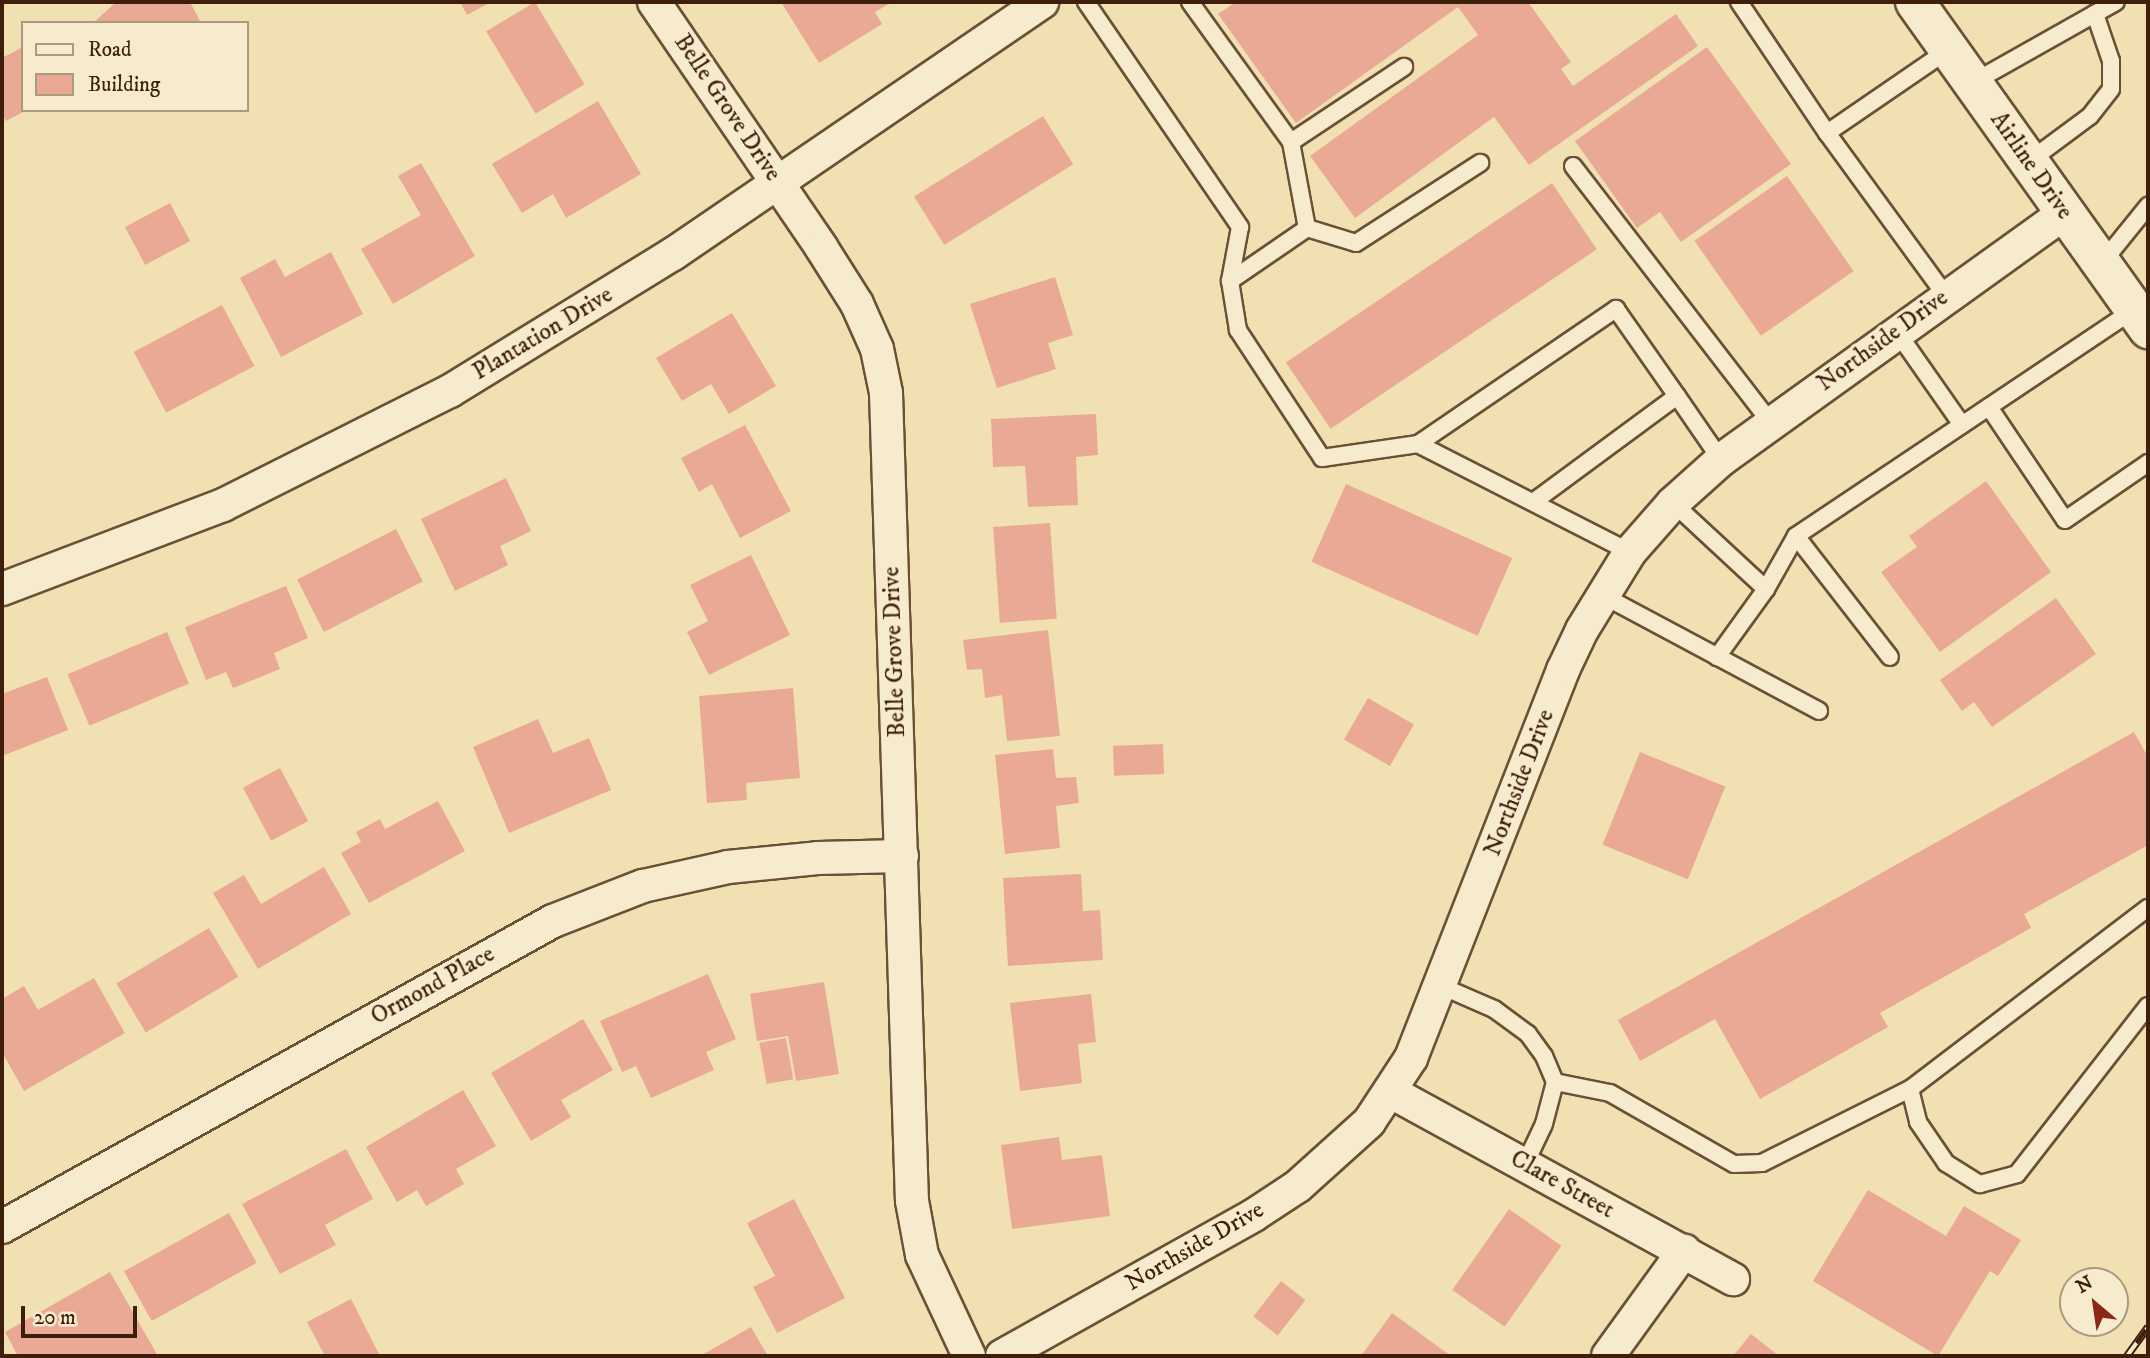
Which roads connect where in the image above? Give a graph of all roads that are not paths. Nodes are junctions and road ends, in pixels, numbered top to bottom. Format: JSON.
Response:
{"nodes":[{"id":1,"x":654,"y":2,"type":"edge"},
{"id":2,"x":1042,"y":2,"type":"edge"},
{"id":3,"x":1086,"y":2,"type":"edge"},
{"id":4,"x":1190,"y":2,"type":"edge"},
{"id":5,"x":1739,"y":2,"type":"edge"},
{"id":6,"x":1915,"y":2,"type":"edge"},
{"id":7,"x":2116,"y":2,"type":"edge"},
{"id":8,"x":2095,"y":14,"type":"junction"},
{"id":9,"x":1948,"y":50,"type":"junction"},
{"id":10,"x":1404,"y":66,"type":"dead end"},
{"id":11,"x":1972,"y":83,"type":"junction"},
{"id":12,"x":1827,"y":133,"type":"junction"},
{"id":13,"x":1291,"y":142,"type":"junction"},
{"id":14,"x":2028,"y":162,"type":"junction"},
{"id":15,"x":1480,"y":163,"type":"dead end"},
{"id":16,"x":1573,"y":166,"type":"dead end"},
{"id":17,"x":777,"y":182,"type":"junction"},
{"id":18,"x":2148,"y":206,"type":"edge"},
{"id":19,"x":2064,"y":213,"type":"junction"},
{"id":20,"x":1307,"y":228,"type":"junction"},
{"id":21,"x":2101,"y":264,"type":"junction"},
{"id":22,"x":1230,"y":281,"type":"junction"},
{"id":23,"x":1946,"y":296,"type":"junction"},
{"id":24,"x":2141,"y":320,"type":"edge"},
{"id":25,"x":1897,"y":332,"type":"junction"},
{"id":26,"x":1677,"y":396,"type":"junction"},
{"id":27,"x":1989,"y":407,"type":"junction"},
{"id":28,"x":1770,"y":422,"type":"junction"},
{"id":29,"x":1962,"y":425,"type":"junction"},
{"id":30,"x":1418,"y":444,"type":"junction"},
{"id":31,"x":1721,"y":460,"type":"junction"},
{"id":32,"x":2148,"y":463,"type":"edge"},
{"id":33,"x":1533,"y":502,"type":"junction"},
{"id":34,"x":1673,"y":503,"type":"junction"},
{"id":35,"x":1796,"y":536,"type":"junction"},
{"id":36,"x":1630,"y":552,"type":"junction"},
{"id":37,"x":2,"y":589,"type":"edge"},
{"id":38,"x":1766,"y":589,"type":"junction"},
{"id":39,"x":1602,"y":595,"type":"junction"},
{"id":40,"x":1717,"y":657,"type":"junction"},
{"id":41,"x":1890,"y":657,"type":"dead end"},
{"id":42,"x":1819,"y":711,"type":"dead end"},
{"id":43,"x":902,"y":856,"type":"junction"},
{"id":44,"x":2148,"y":908,"type":"edge"},
{"id":45,"x":1441,"y":986,"type":"junction"},
{"id":46,"x":2148,"y":1006,"type":"edge"},
{"id":47,"x":1555,"y":1082,"type":"junction"},
{"id":48,"x":1910,"y":1089,"type":"junction"},
{"id":49,"x":1391,"y":1092,"type":"junction"},
{"id":50,"x":1525,"y":1164,"type":"junction"},
{"id":51,"x":2,"y":1227,"type":"edge"},
{"id":52,"x":1684,"y":1251,"type":"junction"},
{"id":53,"x":1733,"y":1279,"type":"dead end"},
{"id":54,"x":969,"y":1356,"type":"edge"},
{"id":55,"x":1002,"y":1356,"type":"edge"},
{"id":56,"x":1608,"y":1356,"type":"edge"}],
"edges":[{"from":1,"to":17,"type":"street","name":"Belle Grove Drive"},
{"from":2,"to":17,"type":"street","name":"Plantation Drive"},
{"from":3,"to":22,"type":"lane"},
{"from":4,"to":13,"type":"lane"},
{"from":5,"to":12,"type":"lane"},
{"from":6,"to":9,"type":"main road","name":"Airline Drive"},
{"from":7,"to":8,"type":"lane"},
{"from":8,"to":11,"type":"lane"},
{"from":8,"to":14,"type":"lane"},
{"from":9,"to":11,"type":"main road","name":"Airline Drive"},
{"from":9,"to":12,"type":"lane"},
{"from":10,"to":13,"type":"lane"},
{"from":11,"to":14,"type":"main road","name":"Airline Drive"},
{"from":12,"to":23,"type":"lane"},
{"from":13,"to":20,"type":"lane"},
{"from":14,"to":19,"type":"main road","name":"Airline Drive"},
{"from":15,"to":20,"type":"lane"},
{"from":16,"to":28,"type":"lane"},
{"from":17,"to":37,"type":"street","name":"Plantation Drive"},
{"from":17,"to":43,"type":"street","name":"Belle Grove Drive"},
{"from":18,"to":21,"type":"lane"},
{"from":19,"to":21,"type":"main road","name":"Airline Drive"},
{"from":19,"to":23,"type":"street","name":"Northside Drive"},
{"from":20,"to":22,"type":"lane"},
{"from":21,"to":24,"type":"main road","name":"Airline Drive"},
{"from":22,"to":30,"type":"lane"},
{"from":23,"to":25,"type":"street","name":"Northside Drive"},
{"from":24,"to":27,"type":"lane"},
{"from":25,"to":28,"type":"street","name":"Northside Drive"},
{"from":25,"to":29,"type":"lane"},
{"from":26,"to":30,"type":"lane"},
{"from":26,"to":31,"type":"lane"},
{"from":26,"to":33,"type":"lane"},
{"from":27,"to":29,"type":"lane"},
{"from":27,"to":32,"type":"lane"},
{"from":28,"to":31,"type":"street","name":"Northside Drive"},
{"from":29,"to":35,"type":"lane"},
{"from":30,"to":33,"type":"lane"},
{"from":31,"to":34,"type":"street","name":"Northside Drive"},
{"from":33,"to":36,"type":"lane"},
{"from":34,"to":36,"type":"street","name":"Northside Drive"},
{"from":34,"to":38,"type":"lane"},
{"from":35,"to":38,"type":"lane"},
{"from":35,"to":41,"type":"lane"},
{"from":36,"to":39,"type":"street","name":"Northside Drive"},
{"from":38,"to":40,"type":"lane"},
{"from":39,"to":40,"type":"lane"},
{"from":39,"to":45,"type":"street","name":"Northside Drive"},
{"from":40,"to":42,"type":"lane"},
{"from":43,"to":51,"type":"street","name":"Ormond Place"},
{"from":43,"to":54,"type":"street","name":"Belle Grove Drive"},
{"from":44,"to":48,"type":"lane"},
{"from":45,"to":47,"type":"lane"},
{"from":45,"to":49,"type":"street","name":"Northside Drive"},
{"from":46,"to":48,"type":"lane"},
{"from":47,"to":48,"type":"lane"},
{"from":47,"to":50,"type":"lane"},
{"from":49,"to":50,"type":"street","name":"Clare Street"},
{"from":49,"to":55,"type":"street","name":"Northside Drive"},
{"from":50,"to":52,"type":"street","name":"Clare Street"},
{"from":52,"to":53,"type":"street","name":"Clare Street"},
{"from":52,"to":56,"type":"street"}]}
